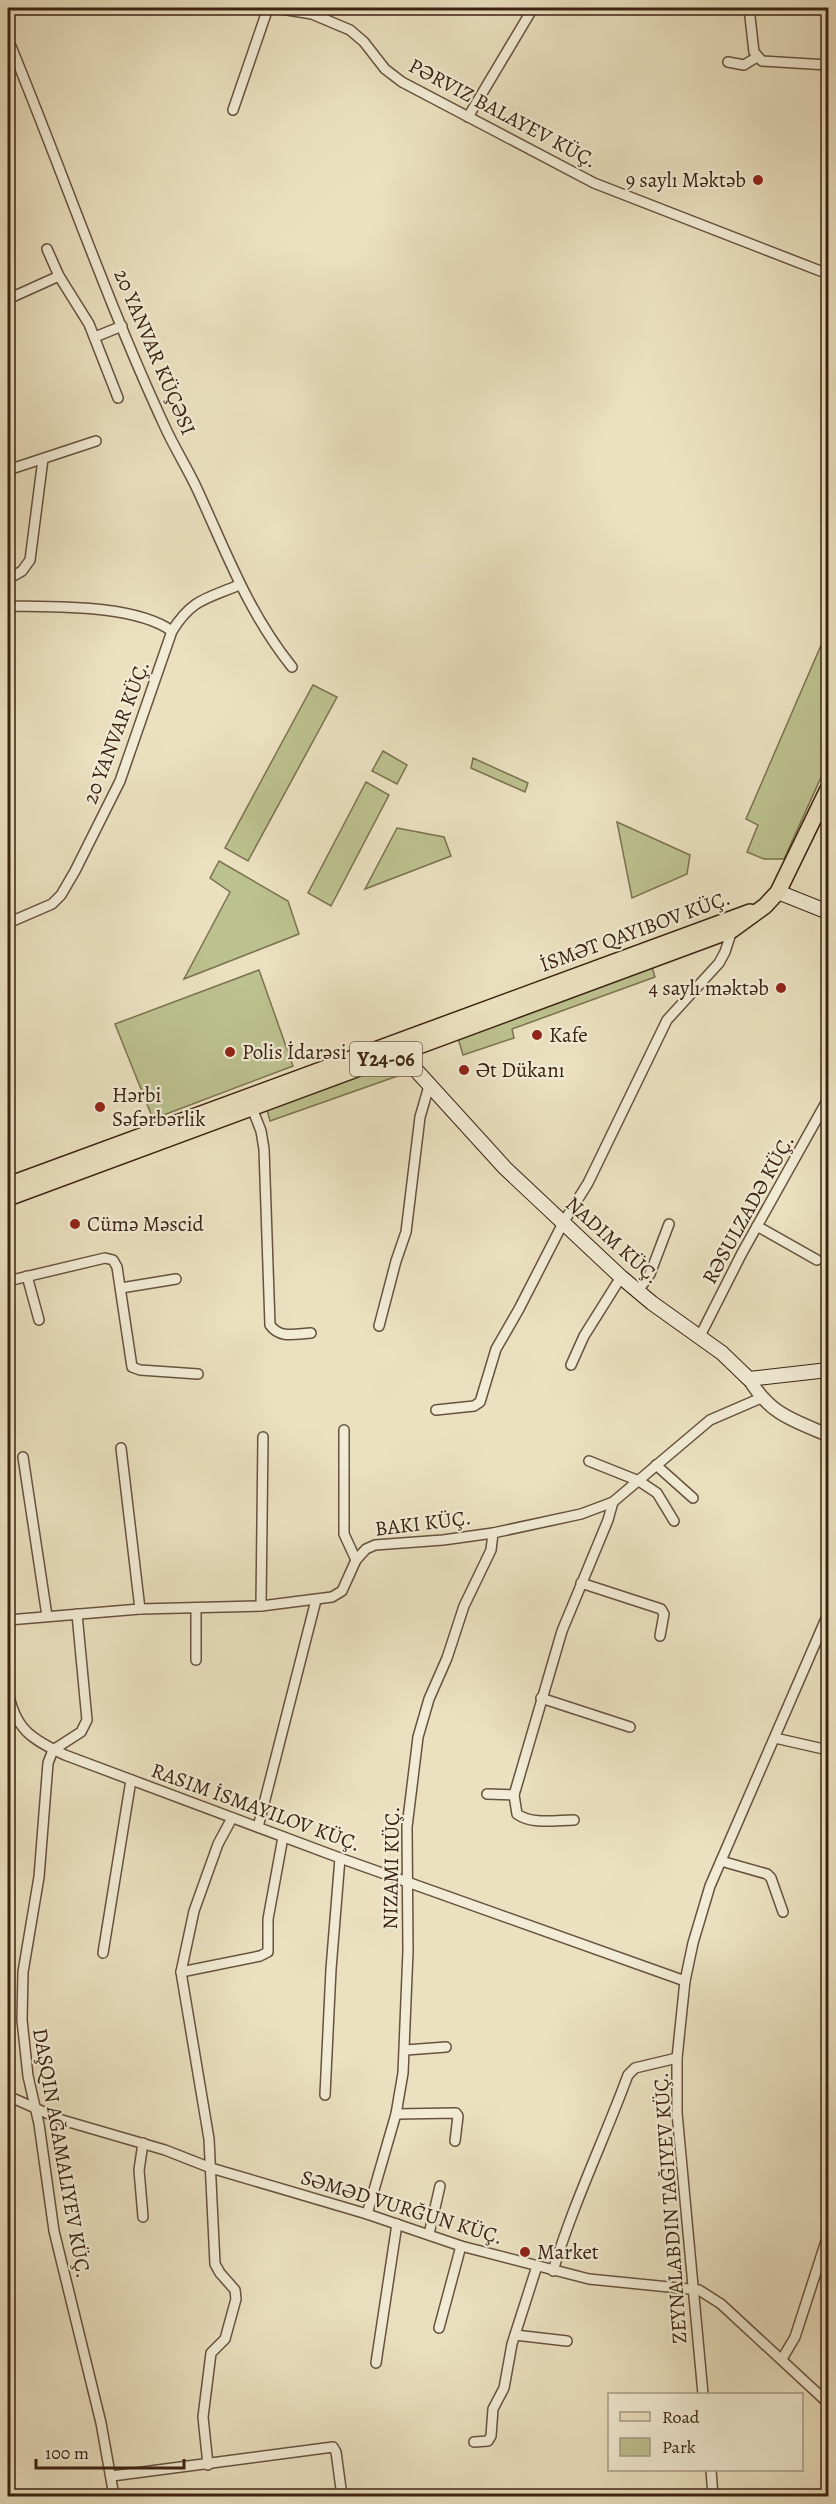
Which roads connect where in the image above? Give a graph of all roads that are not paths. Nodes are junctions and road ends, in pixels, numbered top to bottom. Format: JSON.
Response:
{"nodes":[{"id":1,"x":268,"y":8,"type":"edge"},
{"id":2,"x":275,"y":8,"type":"edge"},
{"id":3,"x":533,"y":8,"type":"edge"},
{"id":4,"x":749,"y":8,"type":"edge"},
{"id":5,"x":312,"y":11,"type":"edge"},
{"id":6,"x":8,"y":39,"type":"edge"},
{"id":7,"x":757,"y":57,"type":"junction"},
{"id":8,"x":728,"y":62,"type":"dead end"},
{"id":9,"x":828,"y":66,"type":"edge"},
{"id":10,"x":233,"y":110,"type":"dead end"},
{"id":11,"x":468,"y":117,"type":"junction"},
{"id":12,"x":46,"y":249,"type":"dead end"},
{"id":13,"x":828,"y":274,"type":"edge"},
{"id":14,"x":59,"y":276,"type":"junction"},
{"id":15,"x":8,"y":299,"type":"edge"},
{"id":16,"x":122,"y":326,"type":"junction"},
{"id":17,"x":95,"y":337,"type":"junction"},
{"id":18,"x":118,"y":398,"type":"dead end"},
{"id":19,"x":96,"y":441,"type":"dead end"},
{"id":20,"x":43,"y":459,"type":"junction"},
{"id":21,"x":8,"y":470,"type":"edge"},
{"id":22,"x":8,"y":579,"type":"edge"},
{"id":23,"x":239,"y":585,"type":"junction"},
{"id":24,"x":8,"y":606,"type":"edge"},
{"id":25,"x":172,"y":632,"type":"junction"},
{"id":26,"x":292,"y":667,"type":"dead end"},
{"id":27,"x":828,"y":789,"type":"edge"},
{"id":28,"x":778,"y":892,"type":"junction"},
{"id":29,"x":758,"y":909,"type":"junction"},
{"id":30,"x":828,"y":912,"type":"edge"},
{"id":31,"x":8,"y":923,"type":"edge"},
{"id":32,"x":732,"y":930,"type":"junction"},
{"id":33,"x":403,"y":1046,"type":"junction"},
{"id":34,"x":429,"y":1086,"type":"junction"},
{"id":35,"x":828,"y":1099,"type":"edge"},
{"id":36,"x":252,"y":1108,"type":"junction"},
{"id":37,"x":8,"y":1185,"type":"edge"},
{"id":38,"x":8,"y":1198,"type":"edge"},
{"id":39,"x":562,"y":1223,"type":"junction"},
{"id":40,"x":669,"y":1224,"type":"dead end"},
{"id":41,"x":757,"y":1226,"type":"junction"},
{"id":42,"x":817,"y":1260,"type":"dead end"},
{"id":43,"x":27,"y":1276,"type":"junction"},
{"id":44,"x":621,"y":1277,"type":"junction"},
{"id":45,"x":176,"y":1279,"type":"dead end"},
{"id":46,"x":8,"y":1281,"type":"edge"},
{"id":47,"x":121,"y":1288,"type":"junction"},
{"id":48,"x":638,"y":1291,"type":"junction"},
{"id":49,"x":39,"y":1320,"type":"dead end"},
{"id":50,"x":379,"y":1326,"type":"dead end"},
{"id":51,"x":310,"y":1333,"type":"dead end"},
{"id":52,"x":700,"y":1336,"type":"junction"},
{"id":53,"x":571,"y":1365,"type":"dead end"},
{"id":54,"x":828,"y":1370,"type":"edge"},
{"id":55,"x":198,"y":1374,"type":"dead end"},
{"id":56,"x":748,"y":1379,"type":"junction"},
{"id":57,"x":761,"y":1398,"type":"junction"},
{"id":58,"x":436,"y":1410,"type":"dead end"},
{"id":59,"x":344,"y":1430,"type":"dead end"},
{"id":60,"x":828,"y":1435,"type":"edge"},
{"id":61,"x":263,"y":1437,"type":"dead end"},
{"id":62,"x":121,"y":1448,"type":"dead end"},
{"id":63,"x":23,"y":1457,"type":"dead end"},
{"id":64,"x":590,"y":1461,"type":"dead end"},
{"id":65,"x":656,"y":1466,"type":"junction"},
{"id":66,"x":639,"y":1481,"type":"junction"},
{"id":67,"x":693,"y":1498,"type":"dead end"},
{"id":68,"x":613,"y":1502,"type":"junction"},
{"id":69,"x":674,"y":1521,"type":"dead end"},
{"id":70,"x":493,"y":1533,"type":"junction"},
{"id":71,"x":356,"y":1560,"type":"junction"},
{"id":72,"x":581,"y":1583,"type":"junction"},
{"id":73,"x":316,"y":1600,"type":"junction"},
{"id":74,"x":261,"y":1606,"type":"junction"},
{"id":75,"x":140,"y":1609,"type":"junction"},
{"id":76,"x":196,"y":1609,"type":"junction"},
{"id":77,"x":77,"y":1614,"type":"junction"},
{"id":78,"x":828,"y":1614,"type":"edge"},
{"id":79,"x":47,"y":1616,"type":"junction"},
{"id":80,"x":8,"y":1620,"type":"edge"},
{"id":81,"x":660,"y":1636,"type":"dead end"},
{"id":82,"x":196,"y":1660,"type":"dead end"},
{"id":83,"x":8,"y":1691,"type":"edge"},
{"id":84,"x":541,"y":1698,"type":"junction"},
{"id":85,"x":630,"y":1727,"type":"dead end"},
{"id":86,"x":776,"y":1738,"type":"junction"},
{"id":87,"x":53,"y":1750,"type":"junction"},
{"id":88,"x":828,"y":1750,"type":"edge"},
{"id":89,"x":131,"y":1780,"type":"junction"},
{"id":90,"x":487,"y":1794,"type":"dead end"},
{"id":91,"x":514,"y":1795,"type":"junction"},
{"id":92,"x":232,"y":1818,"type":"junction"},
{"id":93,"x":573,"y":1820,"type":"dead end"},
{"id":94,"x":258,"y":1827,"type":"junction"},
{"id":95,"x":283,"y":1837,"type":"junction"},
{"id":96,"x":340,"y":1858,"type":"junction"},
{"id":97,"x":721,"y":1861,"type":"junction"},
{"id":98,"x":408,"y":1882,"type":"junction"},
{"id":99,"x":783,"y":1912,"type":"dead end"},
{"id":100,"x":103,"y":1953,"type":"dead end"},
{"id":101,"x":181,"y":1972,"type":"junction"},
{"id":102,"x":685,"y":1981,"type":"junction"},
{"id":103,"x":446,"y":2047,"type":"dead end"},
{"id":104,"x":406,"y":2050,"type":"junction"},
{"id":105,"x":677,"y":2058,"type":"junction"},
{"id":106,"x":325,"y":2095,"type":"dead end"},
{"id":107,"x":8,"y":2096,"type":"edge"},
{"id":108,"x":35,"y":2109,"type":"junction"},
{"id":109,"x":396,"y":2114,"type":"junction"},
{"id":110,"x":455,"y":2141,"type":"dead end"},
{"id":111,"x":143,"y":2143,"type":"junction"},
{"id":112,"x":211,"y":2168,"type":"junction"},
{"id":113,"x":440,"y":2186,"type":"dead end"},
{"id":114,"x":367,"y":2214,"type":"junction"},
{"id":115,"x":143,"y":2217,"type":"dead end"},
{"id":116,"x":397,"y":2224,"type":"junction"},
{"id":117,"x":429,"y":2234,"type":"junction"},
{"id":118,"x":828,"y":2235,"type":"edge"},
{"id":119,"x":461,"y":2246,"type":"junction"},
{"id":120,"x":537,"y":2266,"type":"junction"},
{"id":121,"x":553,"y":2271,"type":"junction"},
{"id":122,"x":692,"y":2289,"type":"junction"},
{"id":123,"x":439,"y":2328,"type":"dead end"},
{"id":124,"x":515,"y":2336,"type":"junction"},
{"id":125,"x":567,"y":2342,"type":"dead end"},
{"id":126,"x":782,"y":2359,"type":"junction"},
{"id":127,"x":376,"y":2363,"type":"dead end"},
{"id":128,"x":703,"y":2393,"type":"edge"},
{"id":129,"x":828,"y":2403,"type":"edge"},
{"id":130,"x":474,"y":2442,"type":"dead end"},
{"id":131,"x":208,"y":2465,"type":"junction"},
{"id":132,"x":711,"y":2471,"type":"edge"},
{"id":133,"x":112,"y":2476,"type":"junction"},
{"id":134,"x":114,"y":2496,"type":"edge"},
{"id":135,"x":342,"y":2496,"type":"edge"},
{"id":136,"x":713,"y":2496,"type":"edge"}],
"edges":[{"from":1,"to":10,"type":"street"},
{"from":2,"to":5,"type":"street","name":"PƏRVIZ BALAYEV KÜÇ."},
{"from":3,"to":11,"type":"street"},
{"from":4,"to":7,"type":"street"},
{"from":5,"to":11,"type":"street","name":"PƏRVIZ BALAYEV KÜÇ."},
{"from":6,"to":16,"type":"street","name":"20 YANVAR KÜÇƏSI"},
{"from":7,"to":8,"type":"street"},
{"from":7,"to":9,"type":"street"},
{"from":11,"to":13,"type":"street","name":"PƏRVIZ BALAYEV KÜÇ."},
{"from":12,"to":14,"type":"street"},
{"from":14,"to":15,"type":"street"},
{"from":14,"to":17,"type":"street"},
{"from":16,"to":17,"type":"street"},
{"from":16,"to":23,"type":"street","name":"20 YANVAR KÜÇƏSI"},
{"from":17,"to":18,"type":"street"},
{"from":19,"to":20,"type":"street"},
{"from":20,"to":21,"type":"street"},
{"from":20,"to":22,"type":"street"},
{"from":23,"to":25,"type":"street","name":"20 YANVAR KÜÇ."},
{"from":23,"to":26,"type":"street","name":"20 YANVAR KÜÇƏSI"},
{"from":24,"to":25,"type":"street"},
{"from":25,"to":31,"type":"street","name":"20 YANVAR KÜÇ."},
{"from":27,"to":28,"type":"main road","number":"Y24-06"},
{"from":28,"to":29,"type":"main road","number":"Y24-06"},
{"from":28,"to":30,"type":"main road"},
{"from":29,"to":32,"type":"main road","number":"Y24-06"},
{"from":29,"to":33,"type":"main road","number":"Y24-06"},
{"from":32,"to":33,"type":"main road","number":"Y24-06"},
{"from":32,"to":39,"type":"street"},
{"from":33,"to":34,"type":"main road","name":"NADIM KÜÇ."},
{"from":33,"to":36,"type":"main road","number":"Y24-06"},
{"from":33,"to":37,"type":"main road","number":"Y24-06"},
{"from":34,"to":39,"type":"main road","name":"NADIM KÜÇ."},
{"from":34,"to":50,"type":"street"},
{"from":35,"to":41,"type":"street","name":"RƏSULZADƏ KÜÇ."},
{"from":36,"to":38,"type":"main road","number":"Y24-06"},
{"from":36,"to":51,"type":"street"},
{"from":39,"to":44,"type":"main road","name":"NADIM KÜÇ."},
{"from":39,"to":58,"type":"street"},
{"from":40,"to":48,"type":"street"},
{"from":41,"to":42,"type":"street"},
{"from":41,"to":52,"type":"street","name":"RƏSULZADƏ KÜÇ."},
{"from":43,"to":46,"type":"street"},
{"from":43,"to":47,"type":"street"},
{"from":43,"to":49,"type":"street"},
{"from":44,"to":48,"type":"main road","name":"NADIM KÜÇ."},
{"from":44,"to":53,"type":"street"},
{"from":45,"to":47,"type":"street"},
{"from":47,"to":55,"type":"street"},
{"from":48,"to":52,"type":"main road","name":"NADIM KÜÇ."},
{"from":52,"to":56,"type":"main road","name":"NADIM KÜÇ."},
{"from":54,"to":56,"type":"main road"},
{"from":56,"to":57,"type":"street","name":"NADIM KÜÇ."},
{"from":57,"to":60,"type":"street","name":"NADIM KÜÇ."},
{"from":57,"to":65,"type":"street"},
{"from":59,"to":71,"type":"street"},
{"from":61,"to":74,"type":"street"},
{"from":62,"to":75,"type":"street"},
{"from":63,"to":79,"type":"street"},
{"from":64,"to":66,"type":"street"},
{"from":65,"to":66,"type":"street"},
{"from":65,"to":67,"type":"street"},
{"from":66,"to":68,"type":"street"},
{"from":66,"to":69,"type":"street"},
{"from":68,"to":70,"type":"street"},
{"from":68,"to":72,"type":"street"},
{"from":70,"to":71,"type":"street"},
{"from":70,"to":98,"type":"street","name":"NIZAMI KÜÇ."},
{"from":71,"to":73,"type":"street"},
{"from":72,"to":81,"type":"street"},
{"from":72,"to":84,"type":"street"},
{"from":73,"to":74,"type":"street"},
{"from":73,"to":94,"type":"street"},
{"from":74,"to":76,"type":"street"},
{"from":75,"to":76,"type":"street"},
{"from":75,"to":77,"type":"street"},
{"from":76,"to":82,"type":"street"},
{"from":77,"to":79,"type":"street"},
{"from":77,"to":87,"type":"street"},
{"from":78,"to":86,"type":"street"},
{"from":79,"to":80,"type":"street"},
{"from":83,"to":87,"type":"street"},
{"from":84,"to":85,"type":"street"},
{"from":84,"to":91,"type":"street"},
{"from":86,"to":88,"type":"street"},
{"from":86,"to":97,"type":"street"},
{"from":87,"to":89,"type":"street"},
{"from":87,"to":108,"type":"street"},
{"from":89,"to":92,"type":"street"},
{"from":89,"to":100,"type":"street"},
{"from":90,"to":91,"type":"street"},
{"from":91,"to":93,"type":"street"},
{"from":92,"to":94,"type":"street"},
{"from":92,"to":101,"type":"street"},
{"from":94,"to":95,"type":"street"},
{"from":95,"to":96,"type":"street"},
{"from":95,"to":101,"type":"street"},
{"from":96,"to":98,"type":"street"},
{"from":96,"to":106,"type":"street"},
{"from":97,"to":99,"type":"street"},
{"from":97,"to":102,"type":"street"},
{"from":98,"to":102,"type":"street"},
{"from":98,"to":104,"type":"street","name":"NIZAMI KÜÇ."},
{"from":101,"to":112,"type":"street"},
{"from":102,"to":105,"type":"street"},
{"from":103,"to":104,"type":"street"},
{"from":104,"to":109,"type":"street","name":"NIZAMI KÜÇ."},
{"from":105,"to":121,"type":"street"},
{"from":105,"to":122,"type":"street"},
{"from":107,"to":108,"type":"street","name":"SƏMƏD VURĞUN KÜÇ."},
{"from":108,"to":111,"type":"street","name":"SƏMƏD VURĞUN KÜÇ."},
{"from":108,"to":133,"type":"street"},
{"from":109,"to":110,"type":"street"},
{"from":109,"to":114,"type":"street","name":"NIZAMI KÜÇ."},
{"from":111,"to":112,"type":"street","name":"SƏMƏD VURĞUN KÜÇ."},
{"from":111,"to":115,"type":"street"},
{"from":112,"to":114,"type":"street","name":"SƏMƏD VURĞUN KÜÇ."},
{"from":112,"to":131,"type":"street"},
{"from":113,"to":117,"type":"street"},
{"from":114,"to":116,"type":"street","name":"SƏMƏD VURĞUN KÜÇ."},
{"from":116,"to":117,"type":"street","name":"SƏMƏD VURĞUN KÜÇ."},
{"from":116,"to":127,"type":"street"},
{"from":117,"to":119,"type":"street","name":"SƏMƏD VURĞUN KÜÇ."},
{"from":118,"to":126,"type":"street"},
{"from":119,"to":120,"type":"street","name":"SƏMƏD VURĞUN KÜÇ."},
{"from":119,"to":123,"type":"street"},
{"from":120,"to":121,"type":"street","name":"SƏMƏD VURĞUN KÜÇ."},
{"from":120,"to":124,"type":"street"},
{"from":121,"to":122,"type":"street","name":"SƏMƏD VURĞUN KÜÇ."},
{"from":122,"to":126,"type":"street","name":"SƏMƏD VURĞUN KÜÇ."},
{"from":122,"to":128,"type":"street"},
{"from":124,"to":125,"type":"street"},
{"from":124,"to":130,"type":"street"},
{"from":126,"to":129,"type":"street","name":"SƏMƏD VURĞUN KÜÇ."},
{"from":131,"to":133,"type":"street"},
{"from":131,"to":135,"type":"street"},
{"from":132,"to":136,"type":"street"},
{"from":133,"to":134,"type":"street"}]}
